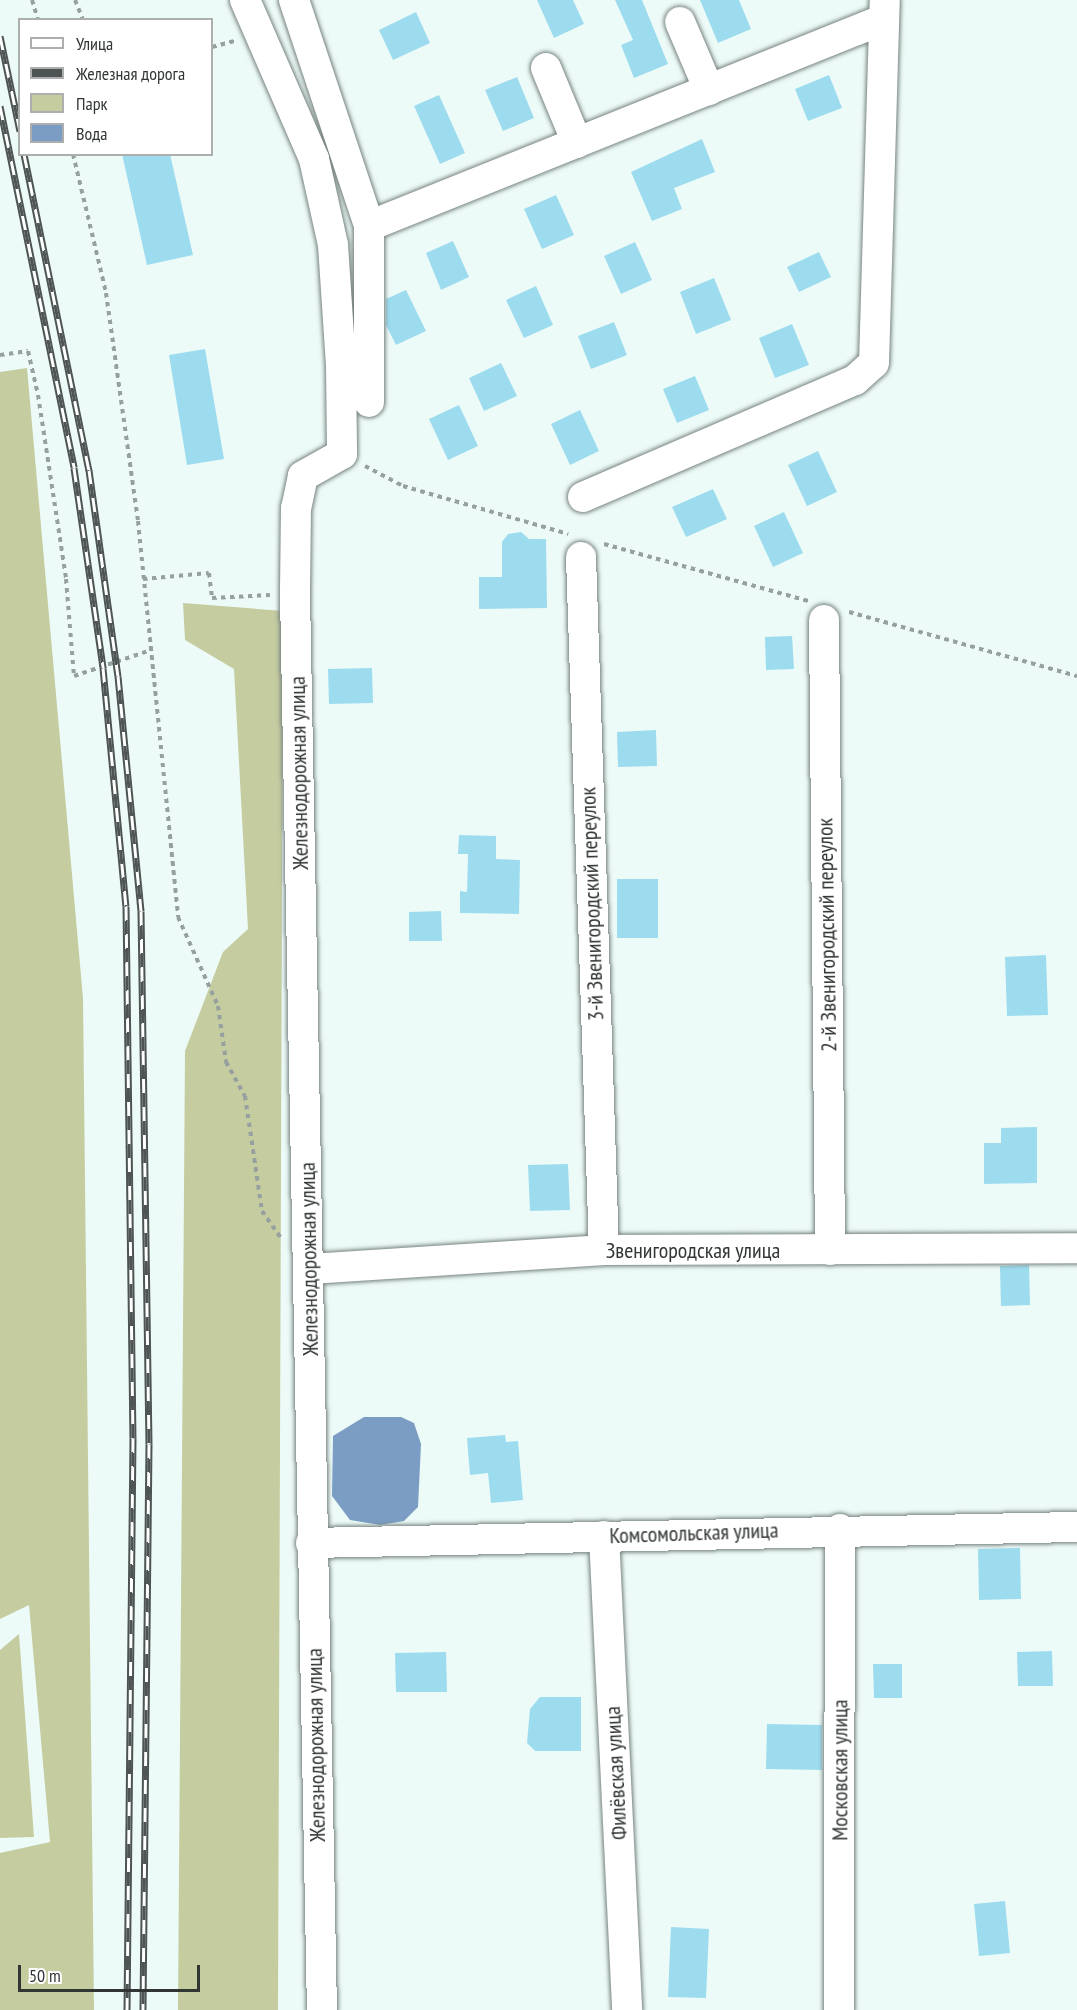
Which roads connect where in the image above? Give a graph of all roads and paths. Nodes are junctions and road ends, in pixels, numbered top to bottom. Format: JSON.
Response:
{"nodes":[{"id":1,"x":32,"y":0,"type":"edge"},
{"id":2,"x":75,"y":0,"type":"edge"},
{"id":3,"x":245,"y":0,"type":"edge"},
{"id":4,"x":294,"y":0,"type":"edge"},
{"id":5,"x":884,"y":10,"type":"edge"},
{"id":6,"x":37,"y":18,"type":"edge"},
{"id":7,"x":82,"y":18,"type":"edge"},
{"id":8,"x":680,"y":22,"type":"dead end"},
{"id":9,"x":546,"y":68,"type":"dead end"},
{"id":10,"x":709,"y":90,"type":"junction"},
{"id":11,"x":577,"y":143,"type":"junction"},
{"id":12,"x":73,"y":156,"type":"edge"},
{"id":13,"x":369,"y":226,"type":"junction"},
{"id":14,"x":0,"y":355,"type":"edge"},
{"id":15,"x":369,"y":402,"type":"dead end"},
{"id":16,"x":342,"y":454,"type":"junction"},
{"id":17,"x":583,"y":497,"type":"dead end"},
{"id":18,"x":582,"y":544,"type":"junction"},
{"id":19,"x":144,"y":579,"type":"junction"},
{"id":20,"x":295,"y":594,"type":"junction"},
{"id":21,"x":827,"y":611,"type":"junction"},
{"id":22,"x":151,"y":650,"type":"junction"},
{"id":23,"x":1077,"y":676,"type":"edge"},
{"id":24,"x":287,"y":1247,"type":"dead end"},
{"id":25,"x":1077,"y":1248,"type":"edge"},
{"id":26,"x":604,"y":1250,"type":"junction"},
{"id":27,"x":830,"y":1250,"type":"junction"},
{"id":28,"x":310,"y":1269,"type":"junction"},
{"id":29,"x":1077,"y":1527,"type":"edge"},
{"id":30,"x":840,"y":1529,"type":"junction"},
{"id":31,"x":604,"y":1536,"type":"junction"},
{"id":32,"x":312,"y":1543,"type":"junction"},
{"id":33,"x":322,"y":2010,"type":"edge"},
{"id":34,"x":627,"y":2010,"type":"edge"},
{"id":35,"x":839,"y":2010,"type":"edge"}],
"edges":[{"from":1,"to":6,"type":"path"},
{"from":2,"to":7,"type":"path"},
{"from":3,"to":16,"type":"street"},
{"from":4,"to":13,"type":"street"},
{"from":5,"to":10,"type":"street"},
{"from":5,"to":17,"type":"street"},
{"from":8,"to":10,"type":"street"},
{"from":9,"to":11,"type":"street"},
{"from":10,"to":11,"type":"street"},
{"from":11,"to":13,"type":"street"},
{"from":12,"to":19,"type":"path"},
{"from":13,"to":15,"type":"street"},
{"from":14,"to":22,"type":"path"},
{"from":16,"to":18,"type":"path"},
{"from":16,"to":20,"type":"street","name":"Железнодорожная улица"},
{"from":18,"to":21,"type":"path"},
{"from":18,"to":26,"type":"street","name":"3-й Звенигородский переулок"},
{"from":19,"to":20,"type":"path"},
{"from":19,"to":22,"type":"path"},
{"from":20,"to":28,"type":"street","name":"Железнодорожная улица"},
{"from":21,"to":23,"type":"path"},
{"from":21,"to":27,"type":"street","name":"2-й Звенигородский переулок"},
{"from":22,"to":24,"type":"path"},
{"from":25,"to":27,"type":"street","name":"Звенигородская улица"},
{"from":26,"to":27,"type":"street","name":"Звенигородская улица"},
{"from":26,"to":28,"type":"street","name":"Звенигородская улица"},
{"from":28,"to":32,"type":"street","name":"Железнодорожная улица"},
{"from":29,"to":30,"type":"street","name":"Комсомольская улица"},
{"from":30,"to":31,"type":"street","name":"Комсомольская улица"},
{"from":30,"to":35,"type":"street","name":"Московская улица"},
{"from":31,"to":32,"type":"street","name":"Комсомольская улица"},
{"from":31,"to":34,"type":"street","name":"Филёвская улица"},
{"from":32,"to":33,"type":"street","name":"Железнодорожная улица"}]}
